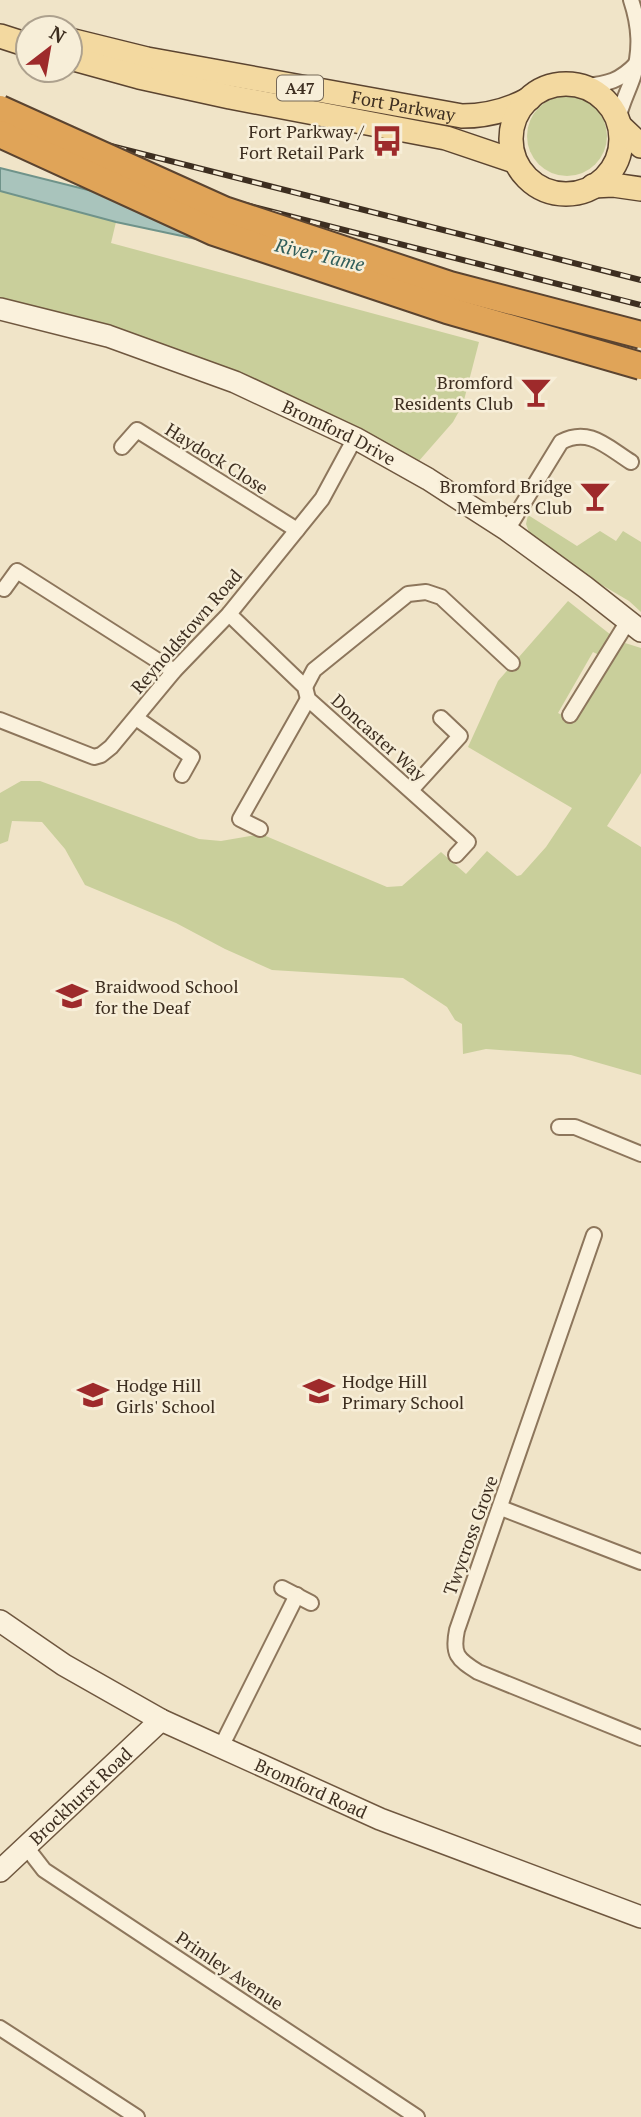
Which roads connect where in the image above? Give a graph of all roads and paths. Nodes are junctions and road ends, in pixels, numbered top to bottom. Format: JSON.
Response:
{"nodes":[{"id":1,"x":631,"y":0,"type":"edge"},
{"id":2,"x":84,"y":43,"type":"edge"},
{"id":3,"x":84,"y":62,"type":"edge"},
{"id":4,"x":637,"y":62,"type":"junction"},
{"id":5,"x":584,"y":86,"type":"junction"},
{"id":6,"x":529,"y":99,"type":"junction"},
{"id":7,"x":0,"y":109,"type":"edge"},
{"id":8,"x":619,"y":122,"type":"junction"},
{"id":9,"x":0,"y":134,"type":"edge"},
{"id":10,"x":641,"y":146,"type":"edge"},
{"id":11,"x":514,"y":161,"type":"junction"},
{"id":12,"x":593,"y":186,"type":"junction"},
{"id":13,"x":641,"y":188,"type":"edge"},
{"id":14,"x":0,"y":309,"type":"edge"},
{"id":15,"x":641,"y":335,"type":"edge"},
{"id":16,"x":641,"y":366,"type":"edge"},
{"id":17,"x":355,"y":438,"type":"junction"},
{"id":18,"x":122,"y":447,"type":"dead end"},
{"id":19,"x":631,"y":462,"type":"dead end"},
{"id":20,"x":297,"y":530,"type":"junction"},
{"id":21,"x":507,"y":530,"type":"junction"},
{"id":22,"x":4,"y":589,"type":"dead end"},
{"id":23,"x":229,"y":614,"type":"junction"},
{"id":24,"x":634,"y":626,"type":"edge"},
{"id":25,"x":512,"y":663,"type":"dead end"},
{"id":26,"x":174,"y":671,"type":"junction"},
{"id":27,"x":306,"y":693,"type":"junction"},
{"id":28,"x":570,"y":715,"type":"dead end"},
{"id":29,"x":136,"y":718,"type":"junction"},
{"id":30,"x":440,"y":718,"type":"dead end"},
{"id":31,"x":0,"y":720,"type":"edge"},
{"id":32,"x":182,"y":775,"type":"dead end"},
{"id":33,"x":411,"y":790,"type":"junction"},
{"id":34,"x":260,"y":829,"type":"dead end"},
{"id":35,"x":456,"y":855,"type":"dead end"},
{"id":36,"x":559,"y":1127,"type":"dead end"},
{"id":37,"x":641,"y":1154,"type":"edge"},
{"id":38,"x":594,"y":1236,"type":"dead end"},
{"id":39,"x":501,"y":1508,"type":"junction"},
{"id":40,"x":641,"y":1562,"type":"edge"},
{"id":41,"x":282,"y":1588,"type":"dead end"},
{"id":42,"x":297,"y":1595,"type":"junction"},
{"id":43,"x":311,"y":1603,"type":"dead end"},
{"id":44,"x":0,"y":1621,"type":"edge"},
{"id":45,"x":161,"y":1720,"type":"junction"},
{"id":46,"x":641,"y":1738,"type":"edge"},
{"id":47,"x":221,"y":1747,"type":"junction"},
{"id":48,"x":27,"y":1848,"type":"junction"},
{"id":49,"x":0,"y":1871,"type":"edge"},
{"id":50,"x":641,"y":1917,"type":"edge"},
{"id":51,"x":0,"y":2028,"type":"edge"},
{"id":52,"x":136,"y":2117,"type":"edge"},
{"id":53,"x":417,"y":2117,"type":"edge"}],
"edges":[{"from":1,"to":4,"type":"street"},
{"from":2,"to":6,"type":"main road","name":"Fort Parkway","number":"A47"},
{"from":3,"to":11,"type":"main road","name":"Fort Parkway","number":"A47"},
{"from":4,"to":5,"type":"street"},
{"from":4,"to":8,"type":"street"},
{"from":5,"to":6,"type":"main road","name":"Fort Parkway"},
{"from":5,"to":8,"type":"main road"},
{"from":6,"to":11,"type":"main road"},
{"from":7,"to":15,"type":"highway","bridge":true},
{"from":8,"to":10,"type":"main road"},
{"from":8,"to":12,"type":"main road"},
{"from":9,"to":16,"type":"highway","bridge":true},
{"from":11,"to":12,"type":"main road","name":"Fort Parkway"},
{"from":12,"to":13,"type":"main road","name":"Fort Parkway"},
{"from":14,"to":17,"type":"street","name":"Bromford Drive"},
{"from":17,"to":20,"type":"street","name":"Reynoldstown Road"},
{"from":17,"to":21,"type":"street","name":"Bromford Drive"},
{"from":18,"to":20,"type":"street","name":"Haydock Close"},
{"from":19,"to":21,"type":"street"},
{"from":20,"to":23,"type":"street","name":"Reynoldstown Road"},
{"from":21,"to":24,"type":"street","name":"Bromford Drive"},
{"from":22,"to":26,"type":"street"},
{"from":23,"to":26,"type":"street","name":"Reynoldstown Road"},
{"from":23,"to":27,"type":"street","name":"Doncaster Way"},
{"from":24,"to":28,"type":"street"},
{"from":25,"to":27,"type":"street"},
{"from":26,"to":29,"type":"street","name":"Reynoldstown Road"},
{"from":27,"to":33,"type":"street","name":"Doncaster Way"},
{"from":27,"to":34,"type":"street"},
{"from":29,"to":31,"type":"street","name":"Reynoldstown Road"},
{"from":29,"to":32,"type":"street"},
{"from":30,"to":33,"type":"street"},
{"from":33,"to":35,"type":"street","name":"Doncaster Way"},
{"from":36,"to":37,"type":"street"},
{"from":38,"to":39,"type":"street","name":"Twycross Grove"},
{"from":39,"to":40,"type":"street"},
{"from":39,"to":46,"type":"street","name":"Twycross Grove"},
{"from":41,"to":42,"type":"street"},
{"from":42,"to":43,"type":"street"},
{"from":42,"to":47,"type":"street"},
{"from":44,"to":45,"type":"street","name":"Bromford Road"},
{"from":45,"to":47,"type":"street","name":"Bromford Road"},
{"from":45,"to":48,"type":"street","name":"Brockhurst Road"},
{"from":47,"to":50,"type":"street","name":"Bromford Road"},
{"from":48,"to":49,"type":"street","name":"Brockhurst Road"},
{"from":48,"to":53,"type":"street","name":"Primley Avenue"},
{"from":51,"to":52,"type":"street"}]}
